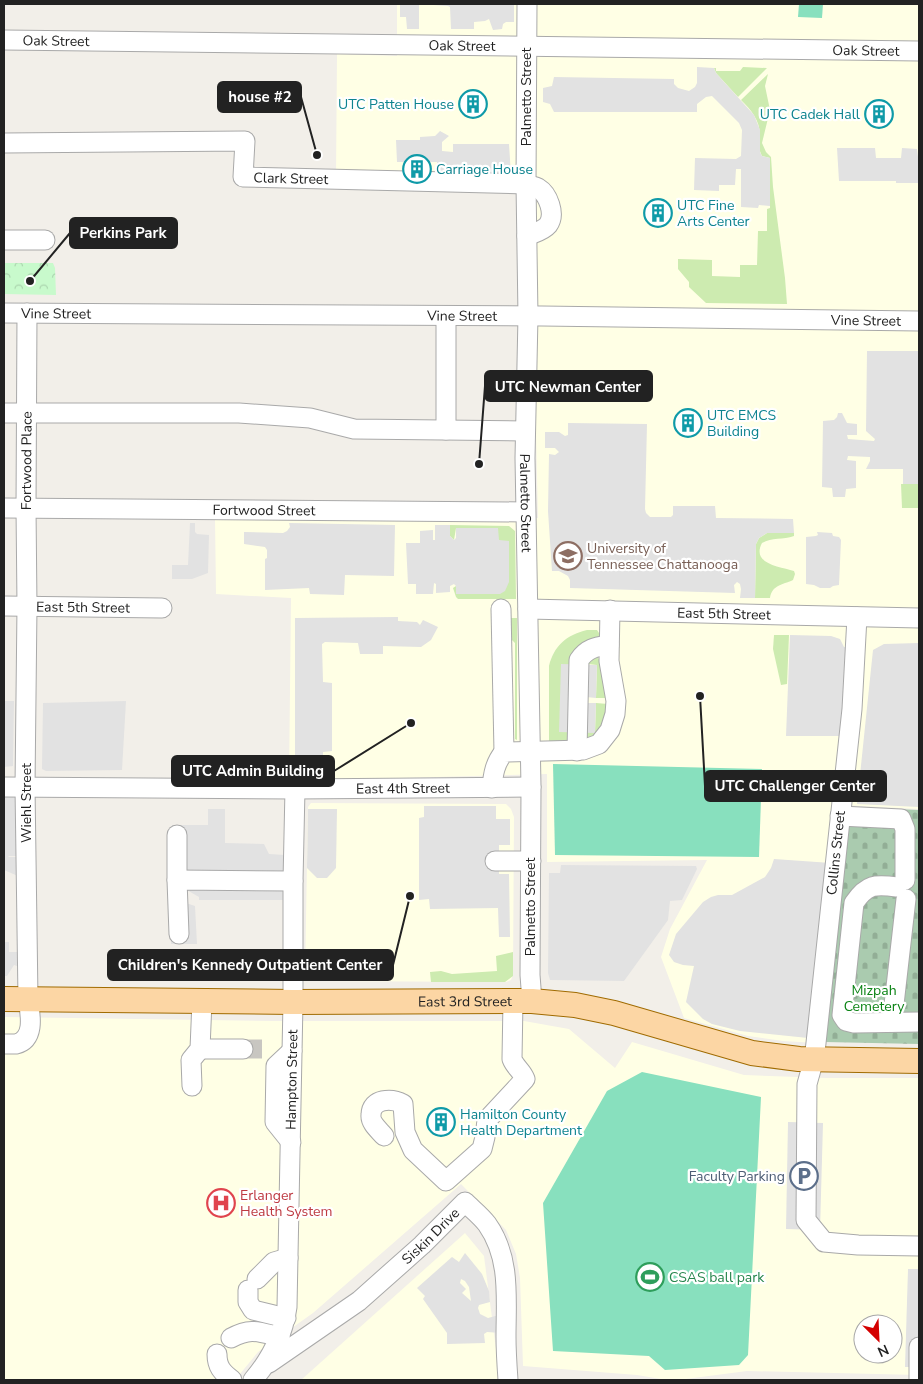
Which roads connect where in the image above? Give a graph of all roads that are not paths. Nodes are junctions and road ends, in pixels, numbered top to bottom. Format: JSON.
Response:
{"nodes":[{"id":1,"x":527,"y":4,"type":"edge"},
{"id":2,"x":4,"y":40,"type":"edge"},
{"id":3,"x":527,"y":48,"type":"junction"},
{"id":4,"x":919,"y":52,"type":"edge"},
{"id":5,"x":4,"y":143,"type":"edge"},
{"id":6,"x":526,"y":184,"type":"junction"},
{"id":7,"x":4,"y":240,"type":"edge"},
{"id":8,"x":45,"y":240,"type":"dead end"},
{"id":9,"x":4,"y":313,"type":"edge"},
{"id":10,"x":27,"y":313,"type":"junction"},
{"id":11,"x":446,"y":316,"type":"junction"},
{"id":12,"x":528,"y":316,"type":"junction"},
{"id":13,"x":919,"y":321,"type":"edge"},
{"id":14,"x":4,"y":413,"type":"edge"},
{"id":15,"x":27,"y":413,"type":"junction"},
{"id":16,"x":446,"y":430,"type":"junction"},
{"id":17,"x":525,"y":430,"type":"junction"},
{"id":18,"x":4,"y":508,"type":"edge"},
{"id":19,"x":26,"y":508,"type":"junction"},
{"id":20,"x":525,"y":512,"type":"junction"},
{"id":21,"x":4,"y":606,"type":"edge"},
{"id":22,"x":27,"y":606,"type":"junction"},
{"id":23,"x":162,"y":608,"type":"dead end"},
{"id":24,"x":501,"y":608,"type":"dead end"},
{"id":25,"x":528,"y":609,"type":"junction"},
{"id":26,"x":610,"y":610,"type":"junction"},
{"id":27,"x":857,"y":616,"type":"junction"},
{"id":28,"x":919,"y":618,"type":"edge"},
{"id":29,"x":609,"y":645,"type":"junction"},
{"id":30,"x":577,"y":751,"type":"junction"},
{"id":31,"x":504,"y":752,"type":"junction"},
{"id":32,"x":530,"y":752,"type":"junction"},
{"id":33,"x":4,"y":787,"type":"edge"},
{"id":34,"x":25,"y":787,"type":"junction"},
{"id":35,"x":531,"y":787,"type":"junction"},
{"id":36,"x":492,"y":788,"type":"junction"},
{"id":37,"x":295,"y":789,"type":"junction"},
{"id":38,"x":840,"y":816,"type":"junction"},
{"id":39,"x":177,"y":835,"type":"dead end"},
{"id":40,"x":495,"y":861,"type":"dead end"},
{"id":41,"x":530,"y":861,"type":"junction"},
{"id":42,"x":177,"y":880,"type":"junction"},
{"id":43,"x":293,"y":881,"type":"junction"},
{"id":44,"x":908,"y":889,"type":"edge"},
{"id":45,"x":179,"y":934,"type":"dead end"},
{"id":46,"x":4,"y":999,"type":"edge"},
{"id":47,"x":28,"y":999,"type":"junction"},
{"id":48,"x":202,"y":1001,"type":"junction"},
{"id":49,"x":522,"y":1001,"type":"junction"},
{"id":50,"x":293,"y":1002,"type":"junction"},
{"id":51,"x":892,"y":1022,"type":"junction"},
{"id":52,"x":919,"y":1022,"type":"edge"},
{"id":53,"x":4,"y":1044,"type":"edge"},
{"id":54,"x":200,"y":1049,"type":"junction"},
{"id":55,"x":243,"y":1049,"type":"tunnel mouth"},
{"id":56,"x":271,"y":1049,"type":"tunnel mouth"},
{"id":57,"x":292,"y":1050,"type":"junction"},
{"id":58,"x":814,"y":1060,"type":"junction"},
{"id":59,"x":919,"y":1061,"type":"edge"},
{"id":60,"x":192,"y":1086,"type":"dead end"},
{"id":61,"x":384,"y":1136,"type":"dead end"},
{"id":62,"x":446,"y":1181,"type":"junction"},
{"id":63,"x":465,"y":1202,"type":"junction"},
{"id":64,"x":919,"y":1246,"type":"edge"},
{"id":65,"x":288,"y":1258,"type":"junction"},
{"id":66,"x":286,"y":1318,"type":"junction"},
{"id":67,"x":231,"y":1338,"type":"dead end"},
{"id":68,"x":280,"y":1338,"type":"junction"},
{"id":69,"x":919,"y":1347,"type":"edge"},
{"id":70,"x":919,"y":1352,"type":"edge"},
{"id":71,"x":217,"y":1354,"type":"dead end"},
{"id":72,"x":266,"y":1365,"type":"junction"},
{"id":73,"x":232,"y":1380,"type":"edge"},
{"id":74,"x":253,"y":1380,"type":"edge"},
{"id":75,"x":508,"y":1380,"type":"edge"},
{"id":76,"x":919,"y":1380,"type":"edge"}],
"edges":[{"from":1,"to":3,"type":"street","name":"Palmetto Street"},
{"from":2,"to":3,"type":"street","name":"Oak Street"},
{"from":3,"to":4,"type":"street","name":"Oak Street"},
{"from":3,"to":6,"type":"street","name":"Palmetto Street"},
{"from":5,"to":6,"type":"street","name":"Clark Street"},
{"from":6,"to":12,"type":"street","name":"Palmetto Street"},
{"from":7,"to":8,"type":"street"},
{"from":9,"to":10,"type":"street","name":"Vine Street"},
{"from":10,"to":11,"type":"street","name":"Vine Street"},
{"from":10,"to":15,"type":"street","name":"Fortwood Place"},
{"from":11,"to":12,"type":"street","name":"Vine Street"},
{"from":11,"to":16,"type":"street"},
{"from":12,"to":13,"type":"street","name":"Vine Street"},
{"from":12,"to":17,"type":"street","name":"Palmetto Street"},
{"from":14,"to":15,"type":"street"},
{"from":15,"to":16,"type":"street"},
{"from":15,"to":19,"type":"street","name":"Fortwood Place"},
{"from":16,"to":17,"type":"street"},
{"from":17,"to":20,"type":"street","name":"Palmetto Street"},
{"from":18,"to":19,"type":"street","name":"Fortwood Street"},
{"from":19,"to":20,"type":"street","name":"Fortwood Street"},
{"from":19,"to":22,"type":"street","name":"Fortwood Place"},
{"from":20,"to":25,"type":"street","name":"Palmetto Street"},
{"from":21,"to":22,"type":"street","name":"East 5th Street"},
{"from":22,"to":23,"type":"street","name":"East 5th Street"},
{"from":22,"to":34,"type":"street","name":"Wiehl Street"},
{"from":24,"to":31,"type":"street"},
{"from":25,"to":26,"type":"street","name":"East 5th Street"},
{"from":25,"to":32,"type":"street","name":"Palmetto Street"},
{"from":26,"to":27,"type":"street","name":"East 5th Street"},
{"from":26,"to":29,"type":"street"},
{"from":27,"to":28,"type":"street","name":"East 5th Street"},
{"from":27,"to":38,"type":"street","name":"Collins Street"},
{"from":29,"to":30,"type":"street"},
{"from":29,"to":30,"type":"street"},
{"from":30,"to":32,"type":"street"},
{"from":31,"to":32,"type":"street"},
{"from":31,"to":36,"type":"street"},
{"from":32,"to":35,"type":"street","name":"Palmetto Street"},
{"from":33,"to":34,"type":"street","name":"East 4th Street"},
{"from":34,"to":37,"type":"street","name":"East 4th Street"},
{"from":34,"to":47,"type":"street","name":"Wiehl Street"},
{"from":35,"to":36,"type":"street","name":"East 4th Street"},
{"from":35,"to":41,"type":"street","name":"Palmetto Street"},
{"from":36,"to":37,"type":"street","name":"East 4th Street"},
{"from":37,"to":43,"type":"street","name":"Hampton Street"},
{"from":38,"to":44,"type":"street"},
{"from":38,"to":58,"type":"street","name":"Collins Street"},
{"from":39,"to":42,"type":"street"},
{"from":40,"to":41,"type":"street"},
{"from":41,"to":49,"type":"street","name":"Palmetto Street"},
{"from":42,"to":43,"type":"street"},
{"from":42,"to":45,"type":"street"},
{"from":43,"to":50,"type":"street","name":"Hampton Street"},
{"from":44,"to":51,"type":"street"},
{"from":44,"to":51,"type":"street"},
{"from":46,"to":47,"type":"main road","name":"East 3rd Street"},
{"from":47,"to":48,"type":"main road","name":"East 3rd Street"},
{"from":47,"to":53,"type":"street","name":"Wiehl Street"},
{"from":48,"to":50,"type":"main road","name":"East 3rd Street"},
{"from":48,"to":54,"type":"street"},
{"from":49,"to":50,"type":"main road","name":"East 3rd Street"},
{"from":49,"to":58,"type":"main road","name":"East 3rd Street"},
{"from":49,"to":62,"type":"street","name":"Palmetto Street"},
{"from":50,"to":57,"type":"street","name":"Hampton Street"},
{"from":51,"to":52,"type":"street"},
{"from":54,"to":55,"type":"street"},
{"from":54,"to":60,"type":"street"},
{"from":56,"to":57,"type":"street"},
{"from":57,"to":65,"type":"street","name":"Hampton Street"},
{"from":58,"to":59,"type":"main road","name":"East 3rd Street"},
{"from":58,"to":64,"type":"street","name":"Collins Street"},
{"from":61,"to":62,"type":"street"},
{"from":62,"to":63,"type":"street"},
{"from":63,"to":72,"type":"street","name":"Siskin Drive"},
{"from":63,"to":75,"type":"street","name":"Siskin Drive"},
{"from":65,"to":66,"type":"street","name":"Hampton Street"},
{"from":65,"to":66,"type":"street"},
{"from":66,"to":68,"type":"street","name":"Hampton Street"},
{"from":67,"to":68,"type":"street"},
{"from":68,"to":72,"type":"street","name":"Hampton Street"},
{"from":69,"to":70,"type":"street"},
{"from":70,"to":76,"type":"street"},
{"from":71,"to":73,"type":"street"},
{"from":72,"to":74,"type":"street"}]}
